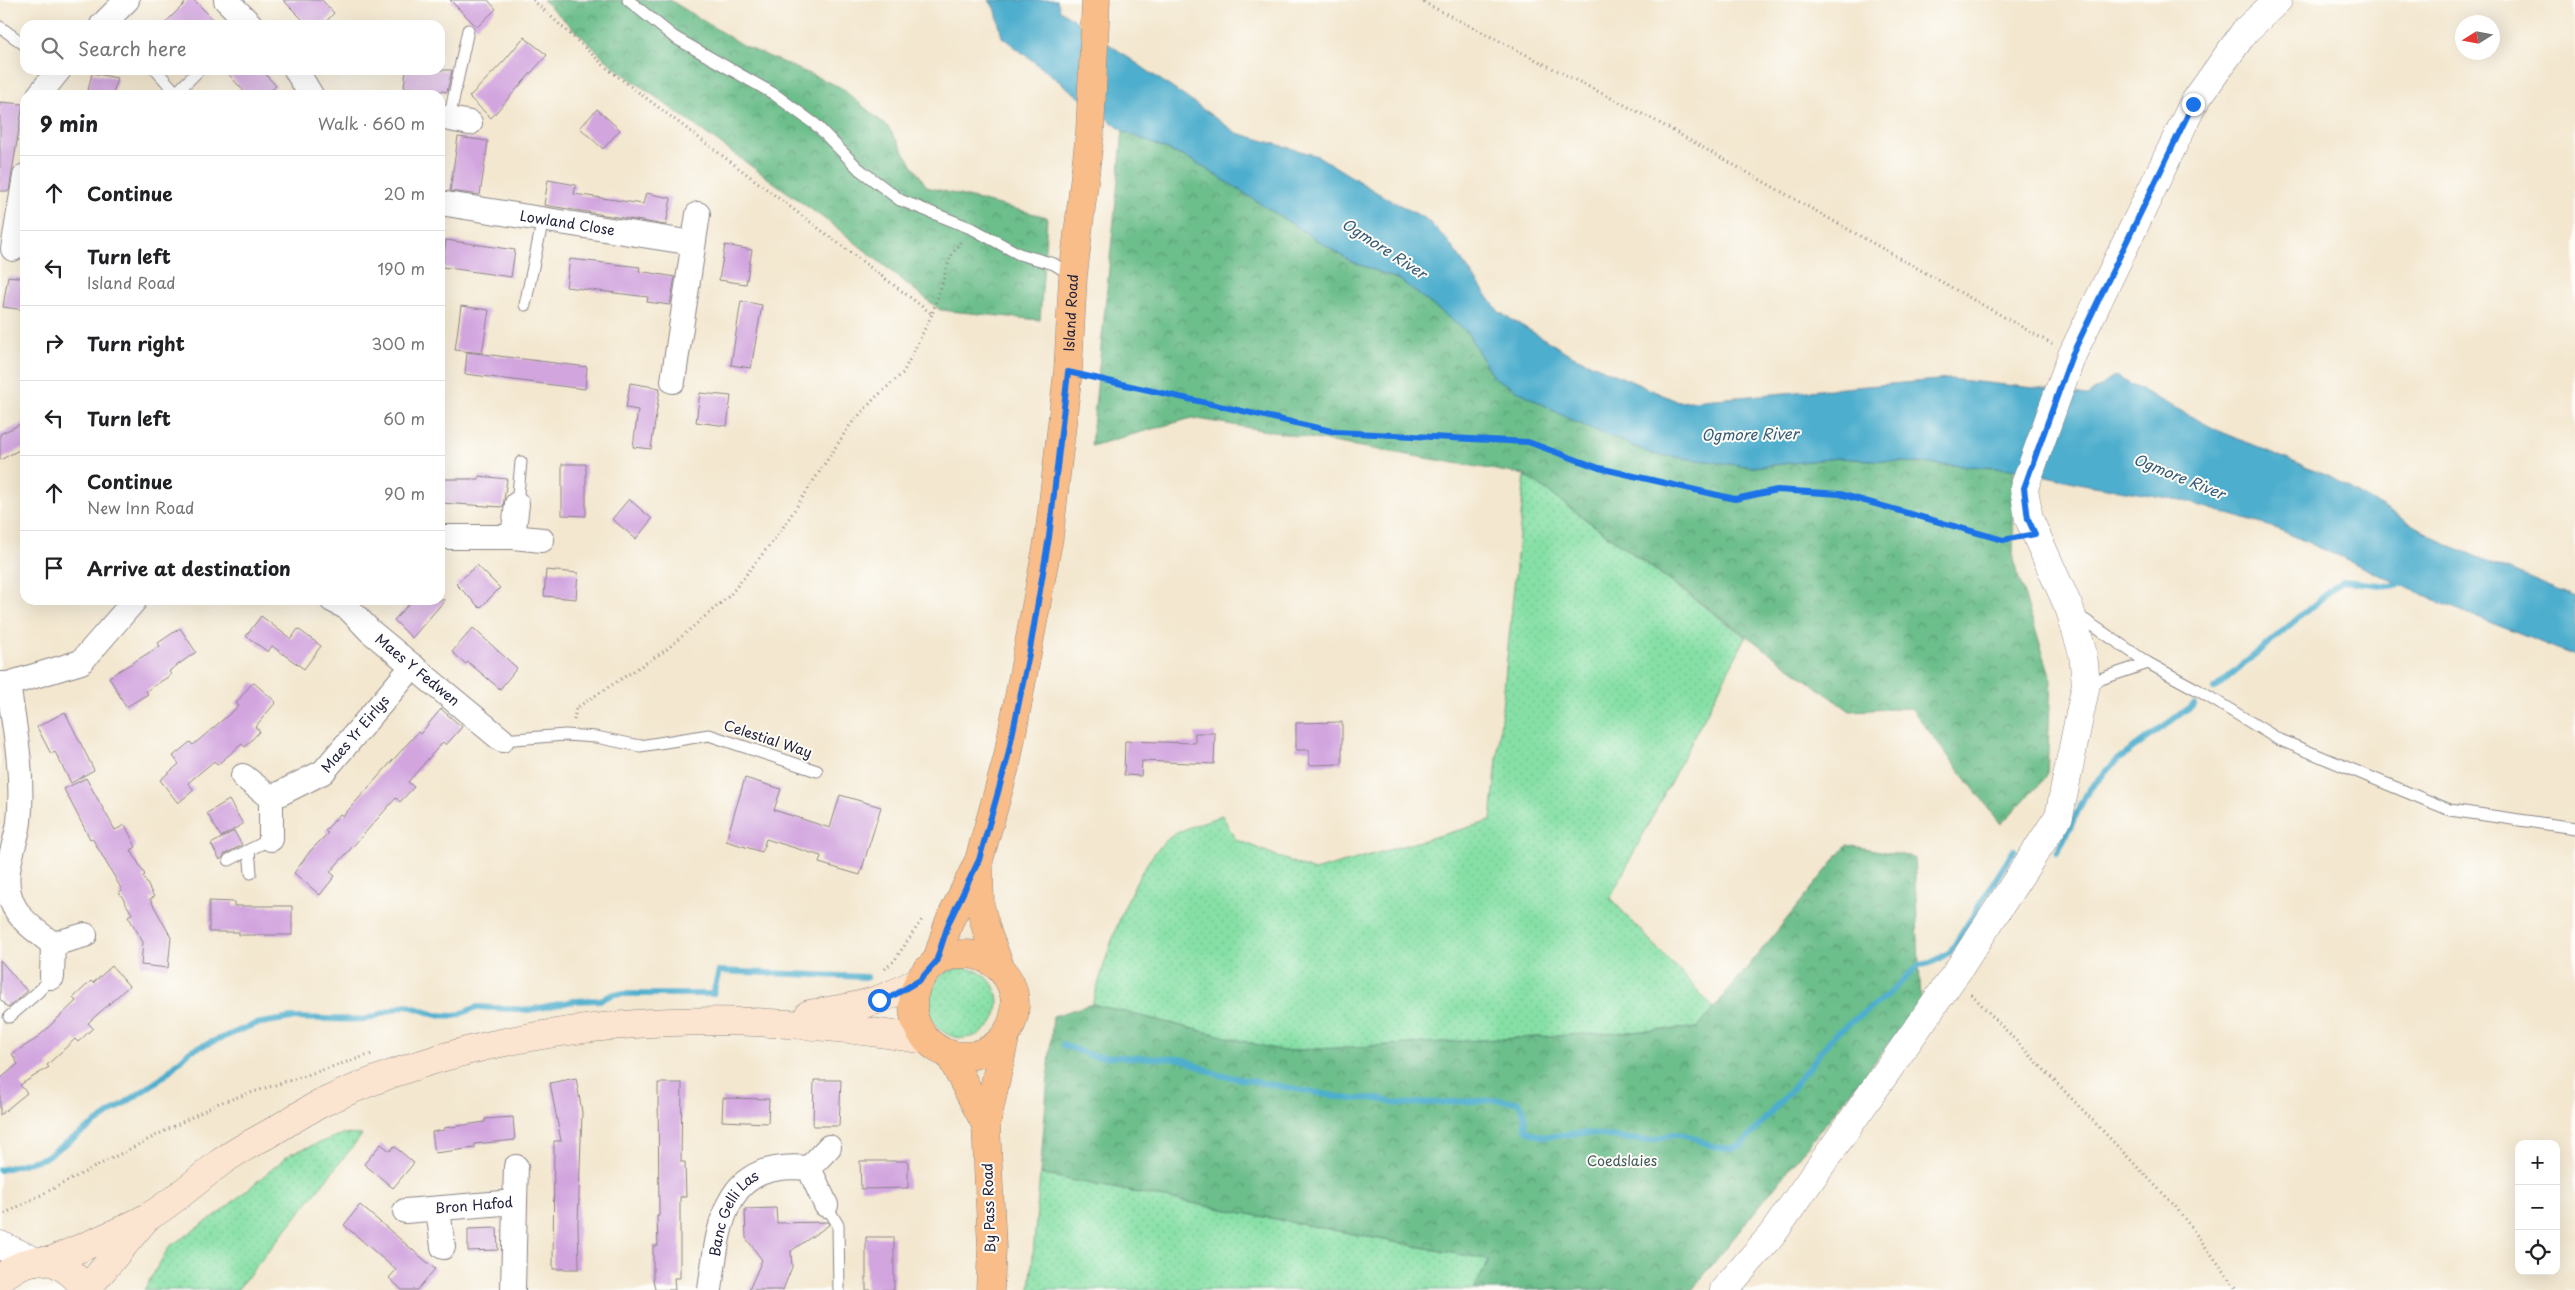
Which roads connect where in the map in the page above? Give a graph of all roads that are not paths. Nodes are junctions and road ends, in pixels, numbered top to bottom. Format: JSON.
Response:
{"nodes":[{"id":1,"x":127,"y":0,"type":"edge"},
{"id":2,"x":226,"y":0,"type":"edge"},
{"id":3,"x":628,"y":0,"type":"edge"},
{"id":4,"x":1096,"y":0,"type":"edge"},
{"id":5,"x":2278,"y":0,"type":"edge"},
{"id":6,"x":107,"y":20,"type":"edge"},
{"id":7,"x":244,"y":20,"type":"edge"},
{"id":8,"x":0,"y":26,"type":"edge"},
{"id":9,"x":468,"y":30,"type":"dead end"},
{"id":10,"x":20,"y":41,"type":"edge"},
{"id":11,"x":52,"y":75,"type":"edge"},
{"id":12,"x":160,"y":75,"type":"edge"},
{"id":13,"x":194,"y":75,"type":"edge"},
{"id":14,"x":299,"y":75,"type":"edge"},
{"id":15,"x":42,"y":90,"type":"edge"},
{"id":16,"x":174,"y":90,"type":"edge"},
{"id":17,"x":181,"y":90,"type":"edge"},
{"id":18,"x":308,"y":90,"type":"edge"},
{"id":19,"x":453,"y":120,"type":"edge"},
{"id":20,"x":445,"y":204,"type":"edge"},
{"id":21,"x":20,"y":207,"type":"edge"},
{"id":22,"x":698,"y":214,"type":"dead end"},
{"id":23,"x":543,"y":219,"type":"junction"},
{"id":24,"x":693,"y":243,"type":"junction"},
{"id":25,"x":13,"y":250,"type":"edge"},
{"id":26,"x":1073,"y":276,"type":"junction"},
{"id":27,"x":525,"y":305,"type":"dead end"},
{"id":28,"x":673,"y":381,"type":"dead end"},
{"id":29,"x":521,"y":462,"type":"dead end"},
{"id":30,"x":517,"y":504,"type":"joint"},
{"id":31,"x":445,"y":537,"type":"edge"},
{"id":32,"x":513,"y":537,"type":"junction"},
{"id":33,"x":542,"y":540,"type":"dead end"},
{"id":34,"x":130,"y":605,"type":"edge"},
{"id":35,"x":348,"y":605,"type":"edge"},
{"id":36,"x":2070,"y":610,"type":"junction"},
{"id":37,"x":2148,"y":663,"type":"junction"},
{"id":38,"x":413,"y":666,"type":"junction"},
{"id":39,"x":4,"y":684,"type":"edge"},
{"id":40,"x":2086,"y":684,"type":"junction"},
{"id":41,"x":502,"y":740,"type":"joint"},
{"id":42,"x":817,"y":771,"type":"dead end"},
{"id":43,"x":243,"y":776,"type":"dead end"},
{"id":44,"x":271,"y":798,"type":"junction"},
{"id":45,"x":2575,"y":828,"type":"edge"},
{"id":46,"x":271,"y":839,"type":"joint"},
{"id":47,"x":249,"y":850,"type":"junction"},
{"id":48,"x":229,"y":860,"type":"dead end"},
{"id":49,"x":979,"y":860,"type":"junction"},
{"id":50,"x":251,"y":873,"type":"dead end"},
{"id":51,"x":85,"y":935,"type":"dead end"},
{"id":52,"x":53,"y":944,"type":"junction"},
{"id":53,"x":1001,"y":969,"type":"junction"},
{"id":54,"x":928,"y":971,"type":"junction"},
{"id":55,"x":52,"y":977,"type":"joint"},
{"id":56,"x":9,"y":1017,"type":"dead end"},
{"id":57,"x":763,"y":1022,"type":"junction"},
{"id":58,"x":1005,"y":1038,"type":"junction"},
{"id":59,"x":926,"y":1040,"type":"junction"},
{"id":60,"x":949,"y":1054,"type":"junction"},
{"id":61,"x":986,"y":1125,"type":"junction"},
{"id":62,"x":829,"y":1147,"type":"dead end"},
{"id":63,"x":516,"y":1167,"type":"dead end"},
{"id":64,"x":809,"y":1168,"type":"junction"},
{"id":65,"x":515,"y":1202,"type":"junction"},
{"id":66,"x":826,"y":1205,"type":"joint"},
{"id":67,"x":438,"y":1210,"type":"junction"},
{"id":68,"x":405,"y":1211,"type":"dead end"},
{"id":69,"x":148,"y":1217,"type":"junction"},
{"id":70,"x":0,"y":1245,"type":"edge"},
{"id":71,"x":443,"y":1247,"type":"dead end"},
{"id":72,"x":44,"y":1261,"type":"junction"},
{"id":73,"x":0,"y":1279,"type":"edge"},
{"id":74,"x":86,"y":1290,"type":"edge"},
{"id":75,"x":512,"y":1290,"type":"edge"},
{"id":76,"x":710,"y":1290,"type":"edge"},
{"id":77,"x":839,"y":1290,"type":"edge"},
{"id":78,"x":990,"y":1290,"type":"edge"},
{"id":79,"x":1724,"y":1290,"type":"edge"}],
"edges":[{"from":1,"to":6,"type":"street"},
{"from":2,"to":7,"type":"street"},
{"from":3,"to":26,"type":"lane"},
{"from":4,"to":26,"type":"main road","name":"Island Road"},
{"from":5,"to":36,"type":"street"},
{"from":8,"to":10,"type":"lane"},
{"from":9,"to":19,"type":"lane"},
{"from":11,"to":15,"type":"street"},
{"from":12,"to":16,"type":"lane"},
{"from":13,"to":17,"type":"lane"},
{"from":14,"to":18,"type":"street"},
{"from":20,"to":23,"type":"street","name":"Lowland Close"},
{"from":21,"to":25,"type":"street"},
{"from":22,"to":24,"type":"street"},
{"from":23,"to":24,"type":"street","name":"Lowland Close"},
{"from":23,"to":27,"type":"lane"},
{"from":24,"to":28,"type":"street"},
{"from":26,"to":49,"type":"main road","name":"Island Road"},
{"from":29,"to":30,"type":"lane"},
{"from":30,"to":32,"type":"street"},
{"from":31,"to":32,"type":"street"},
{"from":32,"to":33,"type":"street"},
{"from":34,"to":39,"type":"street"},
{"from":35,"to":38,"type":"street","name":"Maes Y Fedwen"},
{"from":36,"to":37,"type":"lane"},
{"from":36,"to":40,"type":"street"},
{"from":37,"to":40,"type":"lane"},
{"from":37,"to":45,"type":"lane"},
{"from":38,"to":41,"type":"street","name":"Maes Y Fedwen"},
{"from":38,"to":44,"type":"street","name":"Maes Yr Eirlys"},
{"from":39,"to":52,"type":"street"},
{"from":40,"to":79,"type":"street"},
{"from":41,"to":42,"type":"lane","name":"Celestial Way"},
{"from":43,"to":44,"type":"street"},
{"from":44,"to":46,"type":"street"},
{"from":46,"to":47,"type":"lane"},
{"from":47,"to":48,"type":"lane"},
{"from":47,"to":50,"type":"lane"},
{"from":49,"to":53,"type":"main road","name":"Island Road"},
{"from":49,"to":54,"type":"main road","name":"Island Road"},
{"from":51,"to":52,"type":"street"},
{"from":52,"to":55,"type":"street"},
{"from":53,"to":54,"type":"main road"},
{"from":53,"to":58,"type":"main road"},
{"from":54,"to":57,"type":"main road"},
{"from":54,"to":59,"type":"main road"},
{"from":55,"to":56,"type":"lane"},
{"from":57,"to":59,"type":"main road"},
{"from":57,"to":69,"type":"main road"},
{"from":58,"to":60,"type":"main road"},
{"from":58,"to":61,"type":"main road","name":"By Pass Road"},
{"from":59,"to":60,"type":"main road"},
{"from":60,"to":61,"type":"main road","name":"By Pass Road"},
{"from":61,"to":78,"type":"main road","name":"By Pass Road"},
{"from":62,"to":64,"type":"street"},
{"from":63,"to":65,"type":"street"},
{"from":64,"to":66,"type":"street"},
{"from":64,"to":76,"type":"street","name":"Banc Gelli Las"},
{"from":65,"to":67,"type":"street","name":"Bron Hafod"},
{"from":65,"to":75,"type":"street","name":"Bron Hafod"},
{"from":66,"to":77,"type":"lane"},
{"from":67,"to":68,"type":"street","name":"Bron Hafod"},
{"from":67,"to":71,"type":"street"},
{"from":69,"to":72,"type":"main road"},
{"from":69,"to":74,"type":"main road"},
{"from":70,"to":72,"type":"street"},
{"from":72,"to":73,"type":"main road"},
{"from":72,"to":74,"type":"main road"}]}
